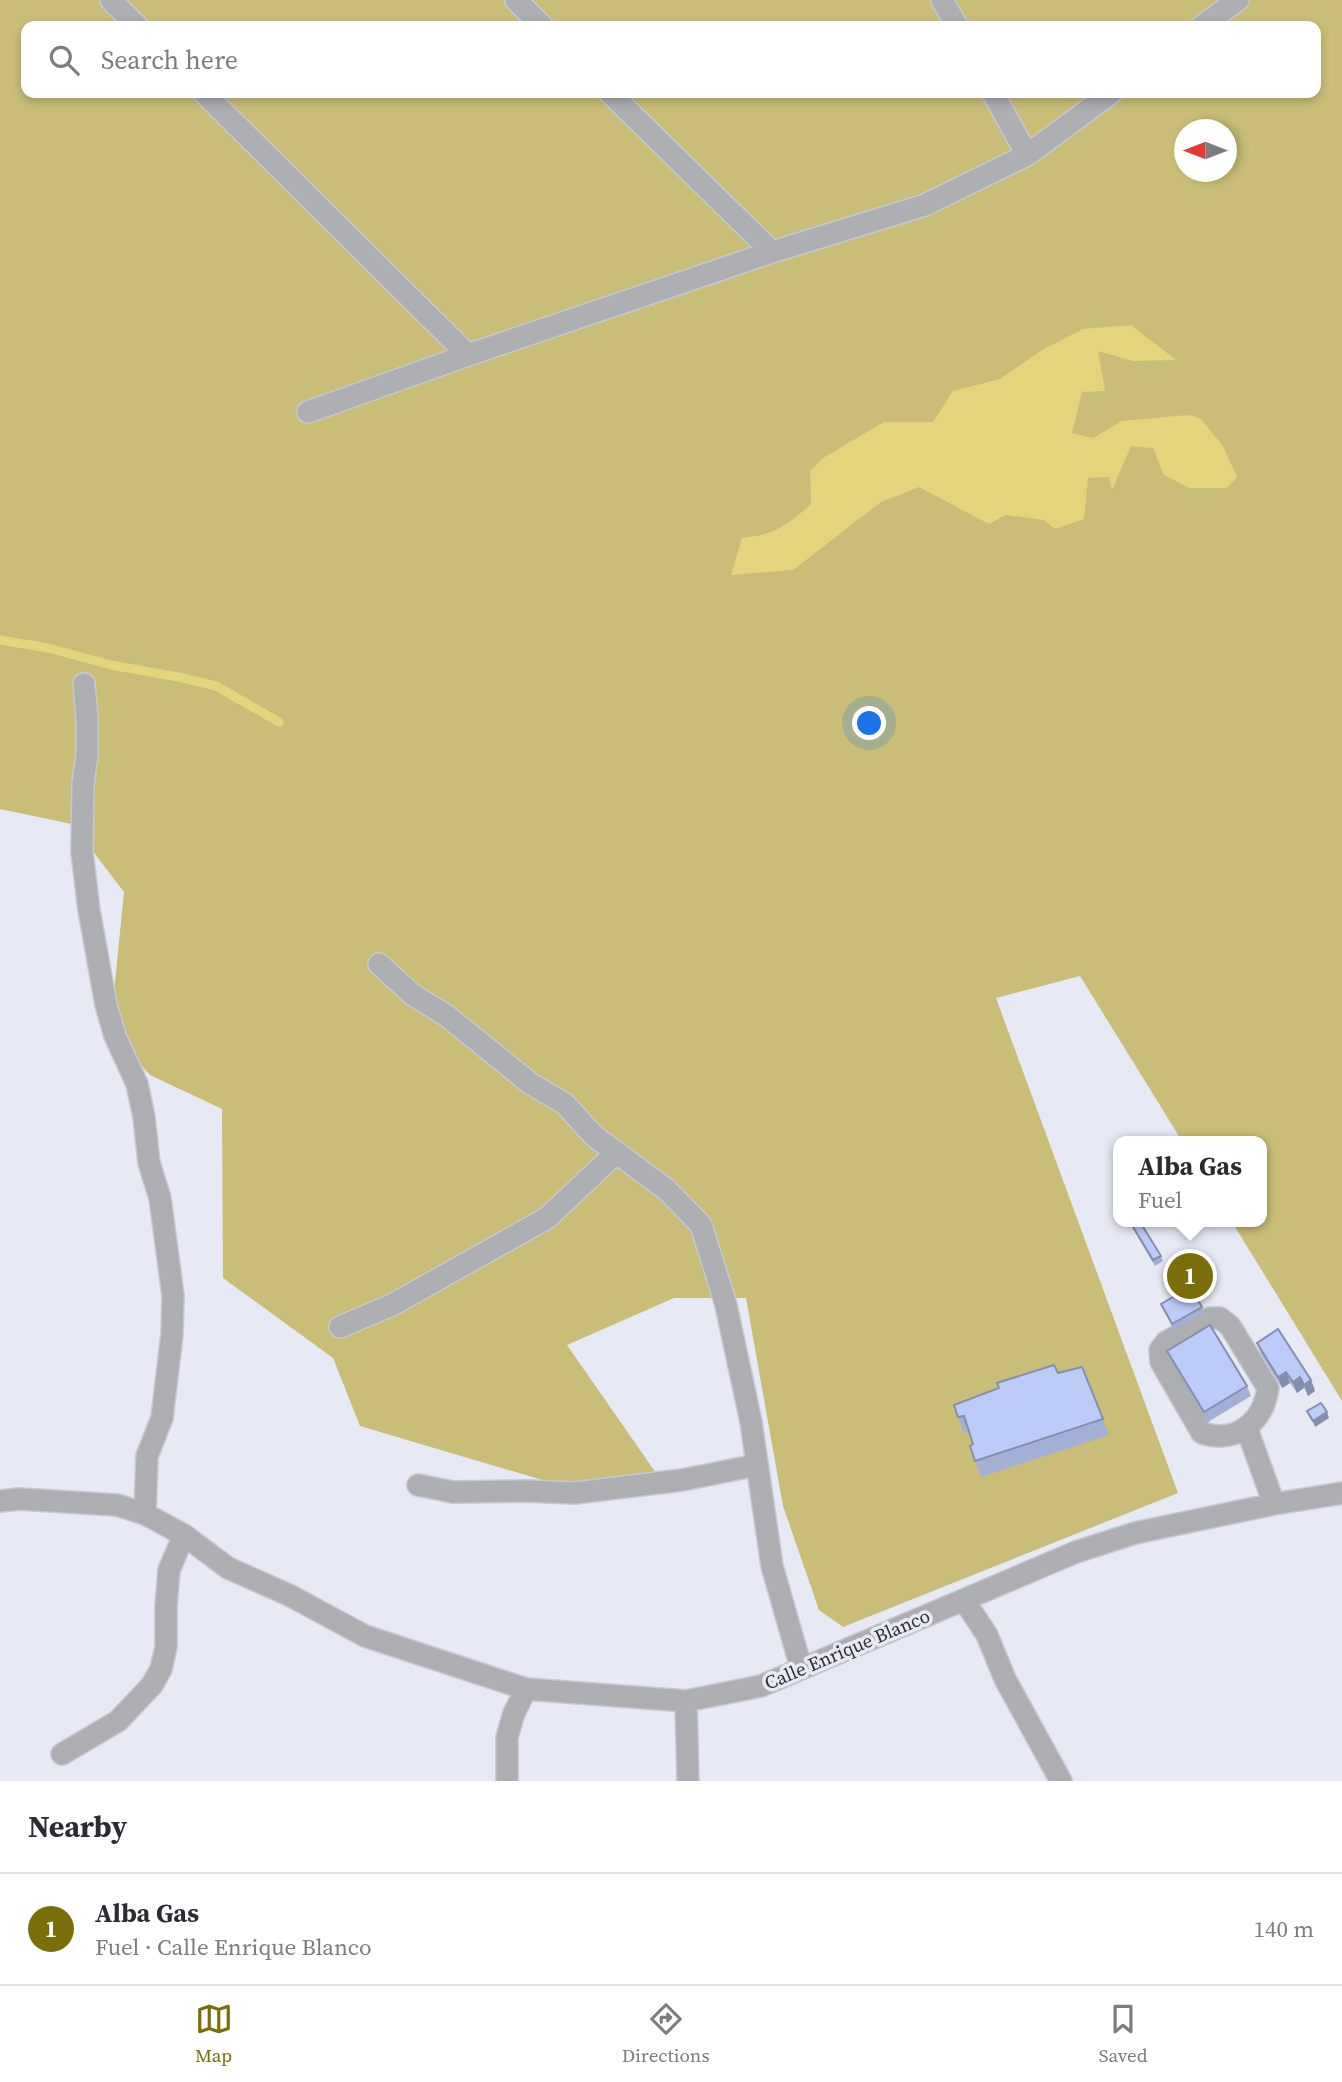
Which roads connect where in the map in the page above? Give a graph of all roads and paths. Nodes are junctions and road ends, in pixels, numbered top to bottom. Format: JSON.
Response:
{"nodes":[{"id":1,"x":111,"y":0,"type":"edge"},
{"id":2,"x":516,"y":0,"type":"edge"},
{"id":3,"x":942,"y":0,"type":"edge"},
{"id":4,"x":1238,"y":0,"type":"edge"},
{"id":5,"x":132,"y":21,"type":"edge"},
{"id":6,"x":537,"y":21,"type":"edge"},
{"id":7,"x":954,"y":21,"type":"edge"},
{"id":8,"x":1209,"y":21,"type":"edge"},
{"id":9,"x":209,"y":98,"type":"edge"},
{"id":10,"x":615,"y":98,"type":"edge"},
{"id":11,"x":996,"y":98,"type":"edge"},
{"id":12,"x":1104,"y":98,"type":"edge"},
{"id":13,"x":1027,"y":155,"type":"junction"},
{"id":14,"x":772,"y":252,"type":"junction"},
{"id":15,"x":468,"y":355,"type":"junction"},
{"id":16,"x":308,"y":412,"type":"dead end"},
{"id":17,"x":83,"y":684,"type":"dead end"},
{"id":18,"x":379,"y":964,"type":"dead end"},
{"id":19,"x":617,"y":1152,"type":"junction"},
{"id":20,"x":340,"y":1327,"type":"dead end"},
{"id":21,"x":1247,"y":1429,"type":"junction"},
{"id":22,"x":757,"y":1465,"type":"junction"},
{"id":23,"x":418,"y":1485,"type":"dead end"},
{"id":24,"x":1342,"y":1493,"type":"edge"},
{"id":25,"x":0,"y":1501,"type":"edge"},
{"id":26,"x":1274,"y":1504,"type":"junction"},
{"id":27,"x":145,"y":1514,"type":"junction"},
{"id":28,"x":184,"y":1535,"type":"junction"},
{"id":29,"x":964,"y":1600,"type":"junction"},
{"id":30,"x":806,"y":1667,"type":"junction"},
{"id":31,"x":526,"y":1689,"type":"junction"},
{"id":32,"x":687,"y":1701,"type":"junction"},
{"id":33,"x":62,"y":1754,"type":"dead end"},
{"id":34,"x":507,"y":1781,"type":"edge"},
{"id":35,"x":688,"y":1781,"type":"edge"},
{"id":36,"x":1061,"y":1781,"type":"edge"}],
"edges":[{"from":1,"to":5,"type":"street"},
{"from":2,"to":6,"type":"street"},
{"from":3,"to":7,"type":"street"},
{"from":4,"to":8,"type":"street"},
{"from":9,"to":15,"type":"street"},
{"from":10,"to":14,"type":"street"},
{"from":11,"to":13,"type":"street"},
{"from":12,"to":13,"type":"street"},
{"from":13,"to":14,"type":"street"},
{"from":14,"to":15,"type":"street"},
{"from":15,"to":16,"type":"street"},
{"from":17,"to":27,"type":"street"},
{"from":18,"to":19,"type":"street"},
{"from":19,"to":20,"type":"street"},
{"from":19,"to":22,"type":"street"},
{"from":21,"to":21,"type":"street"},
{"from":21,"to":26,"type":"street"},
{"from":22,"to":23,"type":"street"},
{"from":22,"to":30,"type":"street"},
{"from":24,"to":26,"type":"street","name":"Calle Enrique Blanco"},
{"from":25,"to":27,"type":"street","name":"Calle Enrique Blanco"},
{"from":26,"to":29,"type":"street","name":"Calle Enrique Blanco"},
{"from":27,"to":28,"type":"street","name":"Calle Enrique Blanco"},
{"from":28,"to":31,"type":"street","name":"Calle Enrique Blanco"},
{"from":28,"to":33,"type":"street"},
{"from":29,"to":30,"type":"street","name":"Calle Enrique Blanco"},
{"from":29,"to":36,"type":"street"},
{"from":30,"to":32,"type":"street","name":"Calle Enrique Blanco"},
{"from":31,"to":32,"type":"street","name":"Calle Enrique Blanco"},
{"from":31,"to":34,"type":"street"},
{"from":32,"to":35,"type":"street"}]}
